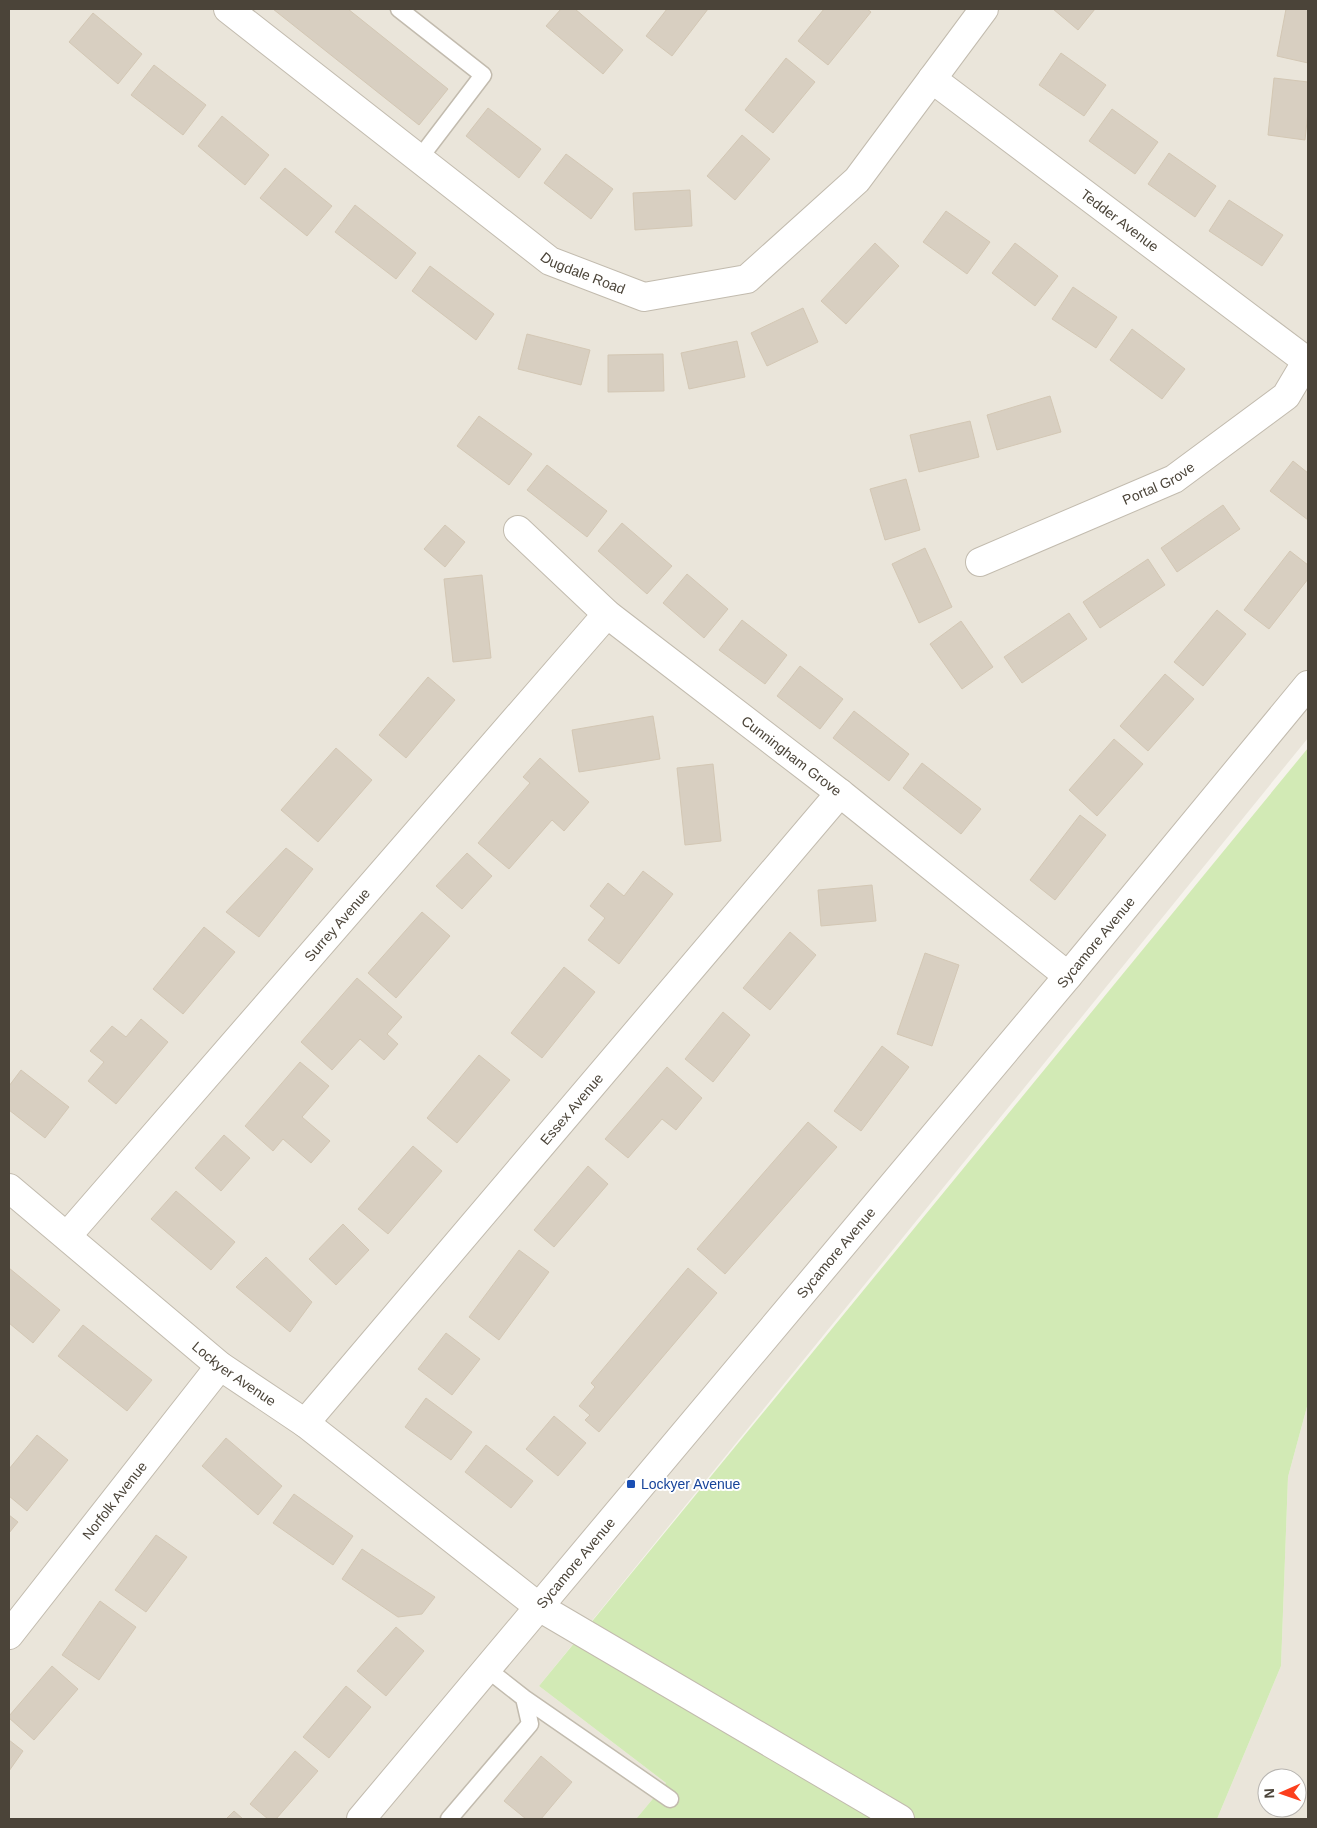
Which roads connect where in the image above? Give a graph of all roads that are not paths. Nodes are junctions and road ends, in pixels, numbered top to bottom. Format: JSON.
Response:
{"nodes":[{"id":1,"x":228,"y":9,"type":"edge"},
{"id":2,"x":399,"y":9,"type":"edge"},
{"id":3,"x":984,"y":9,"type":"edge"},
{"id":4,"x":932,"y":79,"type":"junction"},
{"id":5,"x":419,"y":159,"type":"junction"},
{"id":6,"x":1308,"y":361,"type":"edge"},
{"id":7,"x":518,"y":530,"type":"dead end"},
{"id":8,"x":980,"y":562,"type":"dead end"},
{"id":9,"x":607,"y":614,"type":"junction"},
{"id":10,"x":1305,"y":694,"type":"edge"},
{"id":11,"x":840,"y":793,"type":"junction"},
{"id":12,"x":1068,"y":976,"type":"junction"},
{"id":13,"x":9,"y":1188,"type":"edge"},
{"id":14,"x":67,"y":1236,"type":"junction"},
{"id":15,"x":220,"y":1366,"type":"junction"},
{"id":16,"x":305,"y":1423,"type":"junction"},
{"id":17,"x":539,"y":1607,"type":"junction"},
{"id":18,"x":9,"y":1635,"type":"edge"},
{"id":19,"x":487,"y":1669,"type":"junction"},
{"id":20,"x":524,"y":1698,"type":"junction"},
{"id":21,"x":670,"y":1799,"type":"dead end"},
{"id":22,"x":361,"y":1819,"type":"edge"},
{"id":23,"x":449,"y":1819,"type":"edge"},
{"id":24,"x":900,"y":1819,"type":"edge"}],
"edges":[{"from":1,"to":5,"type":"street","name":"Dugdale Road"},
{"from":2,"to":5,"type":"lane"},
{"from":3,"to":4,"type":"street","name":"Dugdale Road"},
{"from":4,"to":5,"type":"street","name":"Dugdale Road"},
{"from":4,"to":6,"type":"street","name":"Tedder Avenue"},
{"from":6,"to":8,"type":"street","name":"Portal Grove"},
{"from":7,"to":9,"type":"street","name":"Cunningham Grove"},
{"from":9,"to":11,"type":"street","name":"Cunningham Grove"},
{"from":9,"to":14,"type":"street","name":"Surrey Avenue"},
{"from":10,"to":12,"type":"street","name":"Sycamore Avenue"},
{"from":11,"to":12,"type":"street","name":"Cunningham Grove"},
{"from":11,"to":16,"type":"street","name":"Essex Avenue"},
{"from":12,"to":17,"type":"street","name":"Sycamore Avenue"},
{"from":13,"to":14,"type":"street","name":"Lockyer Avenue"},
{"from":14,"to":15,"type":"street","name":"Lockyer Avenue"},
{"from":15,"to":16,"type":"street","name":"Lockyer Avenue"},
{"from":15,"to":18,"type":"street","name":"Norfolk Avenue"},
{"from":16,"to":17,"type":"street","name":"Lockyer Avenue"},
{"from":17,"to":19,"type":"street","name":"Sycamore Avenue"},
{"from":17,"to":24,"type":"street","name":"Lockyer Avenue"},
{"from":19,"to":20,"type":"lane"},
{"from":19,"to":22,"type":"street","name":"Sycamore Avenue"},
{"from":20,"to":21,"type":"lane"},
{"from":20,"to":23,"type":"lane"}]}
